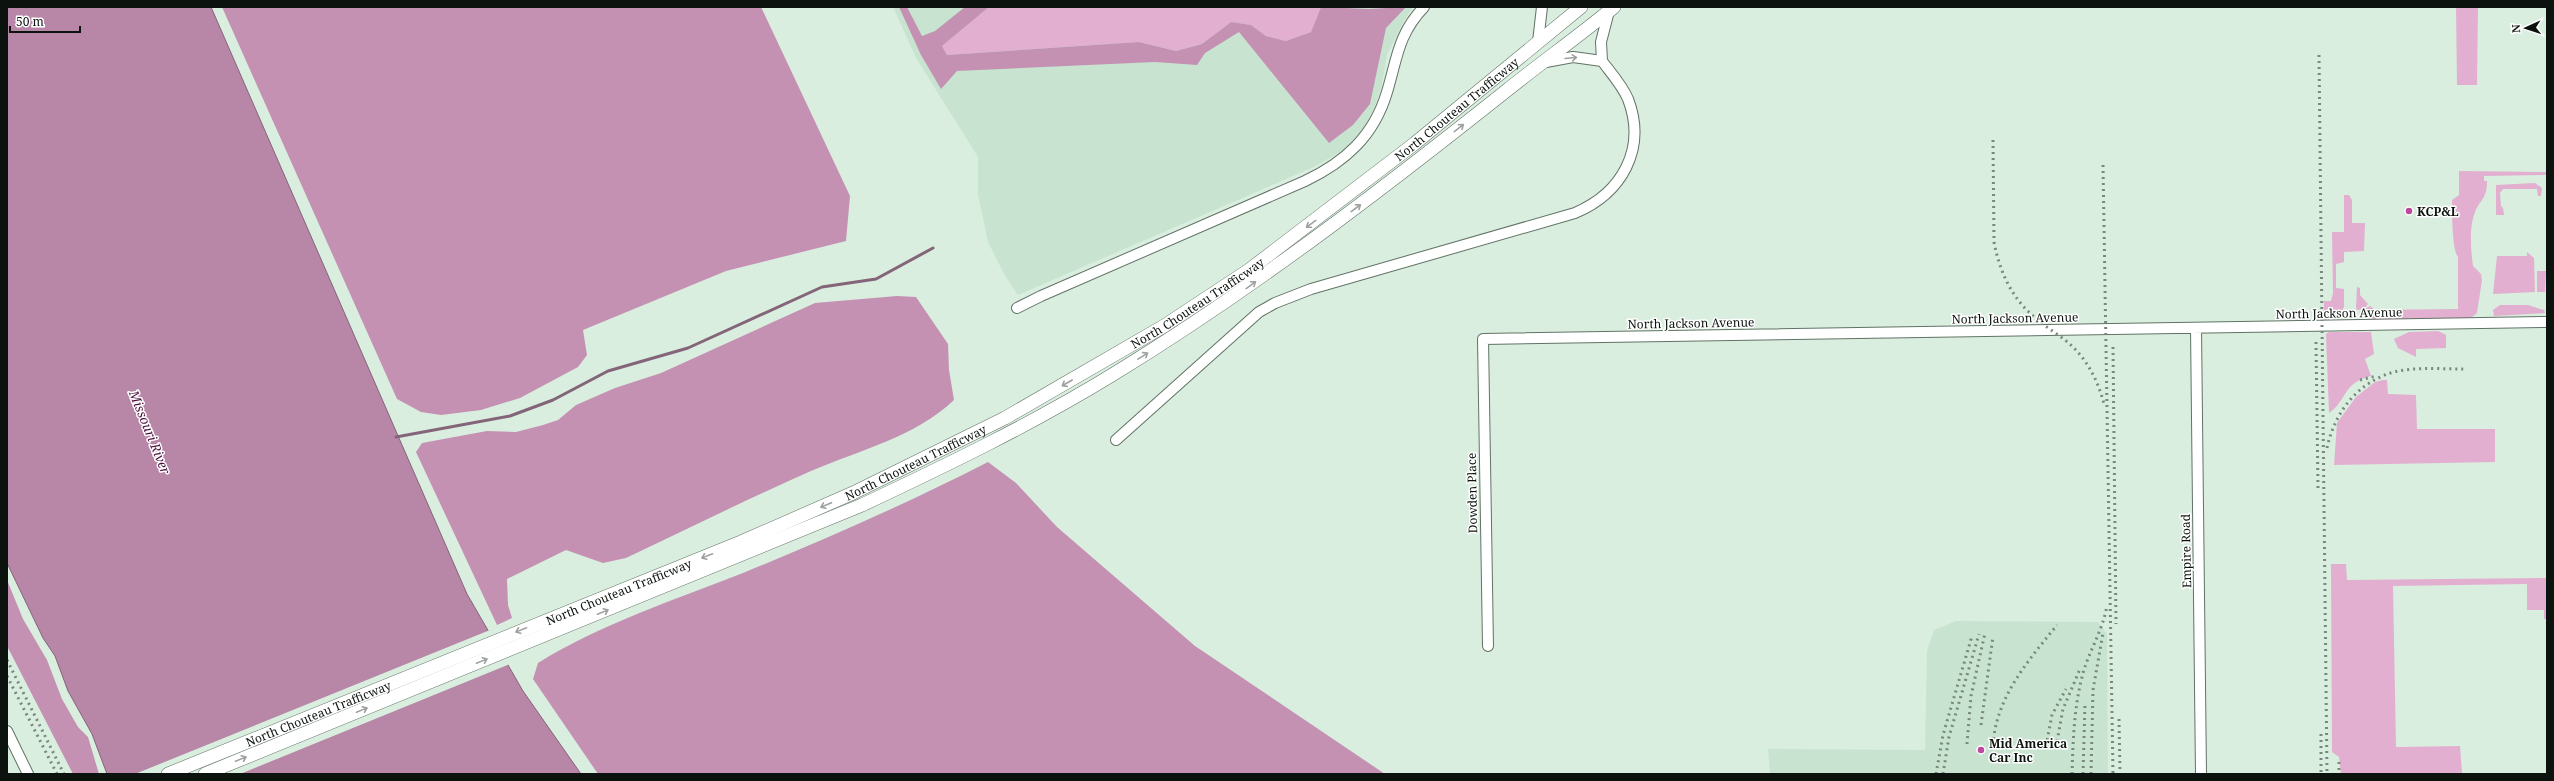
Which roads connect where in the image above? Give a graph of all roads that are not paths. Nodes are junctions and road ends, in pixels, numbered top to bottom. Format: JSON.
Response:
{"nodes":[{"id":1,"x":1424,"y":7,"type":"edge"},
{"id":2,"x":1542,"y":7,"type":"edge"},
{"id":3,"x":1581,"y":7,"type":"edge"},
{"id":4,"x":1611,"y":9,"type":"edge"},
{"id":5,"x":1538,"y":42,"type":"junction"},
{"id":6,"x":1602,"y":61,"type":"junction"},
{"id":7,"x":1541,"y":63,"type":"junction"},
{"id":8,"x":1017,"y":308,"type":"dead end"},
{"id":9,"x":2547,"y":322,"type":"edge"},
{"id":10,"x":2196,"y":328,"type":"junction"},
{"id":11,"x":1483,"y":339,"type":"joint"},
{"id":12,"x":1116,"y":440,"type":"dead end"},
{"id":13,"x":1488,"y":646,"type":"dead end"},
{"id":14,"x":7,"y":731,"type":"edge"},
{"id":15,"x":28,"y":774,"type":"edge"},
{"id":16,"x":168,"y":774,"type":"edge"},
{"id":17,"x":205,"y":774,"type":"edge"},
{"id":18,"x":2201,"y":774,"type":"edge"}],
"edges":[{"from":1,"to":8,"type":"street"},
{"from":2,"to":5,"type":"street"},
{"from":3,"to":5,"type":"main road","name":"North Chouteau Trafficway"},
{"from":4,"to":6,"type":"street"},
{"from":4,"to":7,"type":"main road","name":"North Chouteau Trafficway"},
{"from":5,"to":16,"type":"main road","name":"North Chouteau Trafficway","one_way":true},
{"from":7,"to":6,"type":"street","name":"North Chouteau Trafficway","one_way":true},
{"from":6,"to":12,"type":"street"},
{"from":17,"to":7,"type":"main road","name":"North Chouteau Trafficway","one_way":true},
{"from":9,"to":10,"type":"street","name":"North Jackson Avenue"},
{"from":10,"to":11,"type":"street","name":"North Jackson Avenue"},
{"from":10,"to":18,"type":"street","name":"Empire Road"},
{"from":11,"to":13,"type":"street","name":"Dowden Place"},
{"from":14,"to":15,"type":"street"}]}
